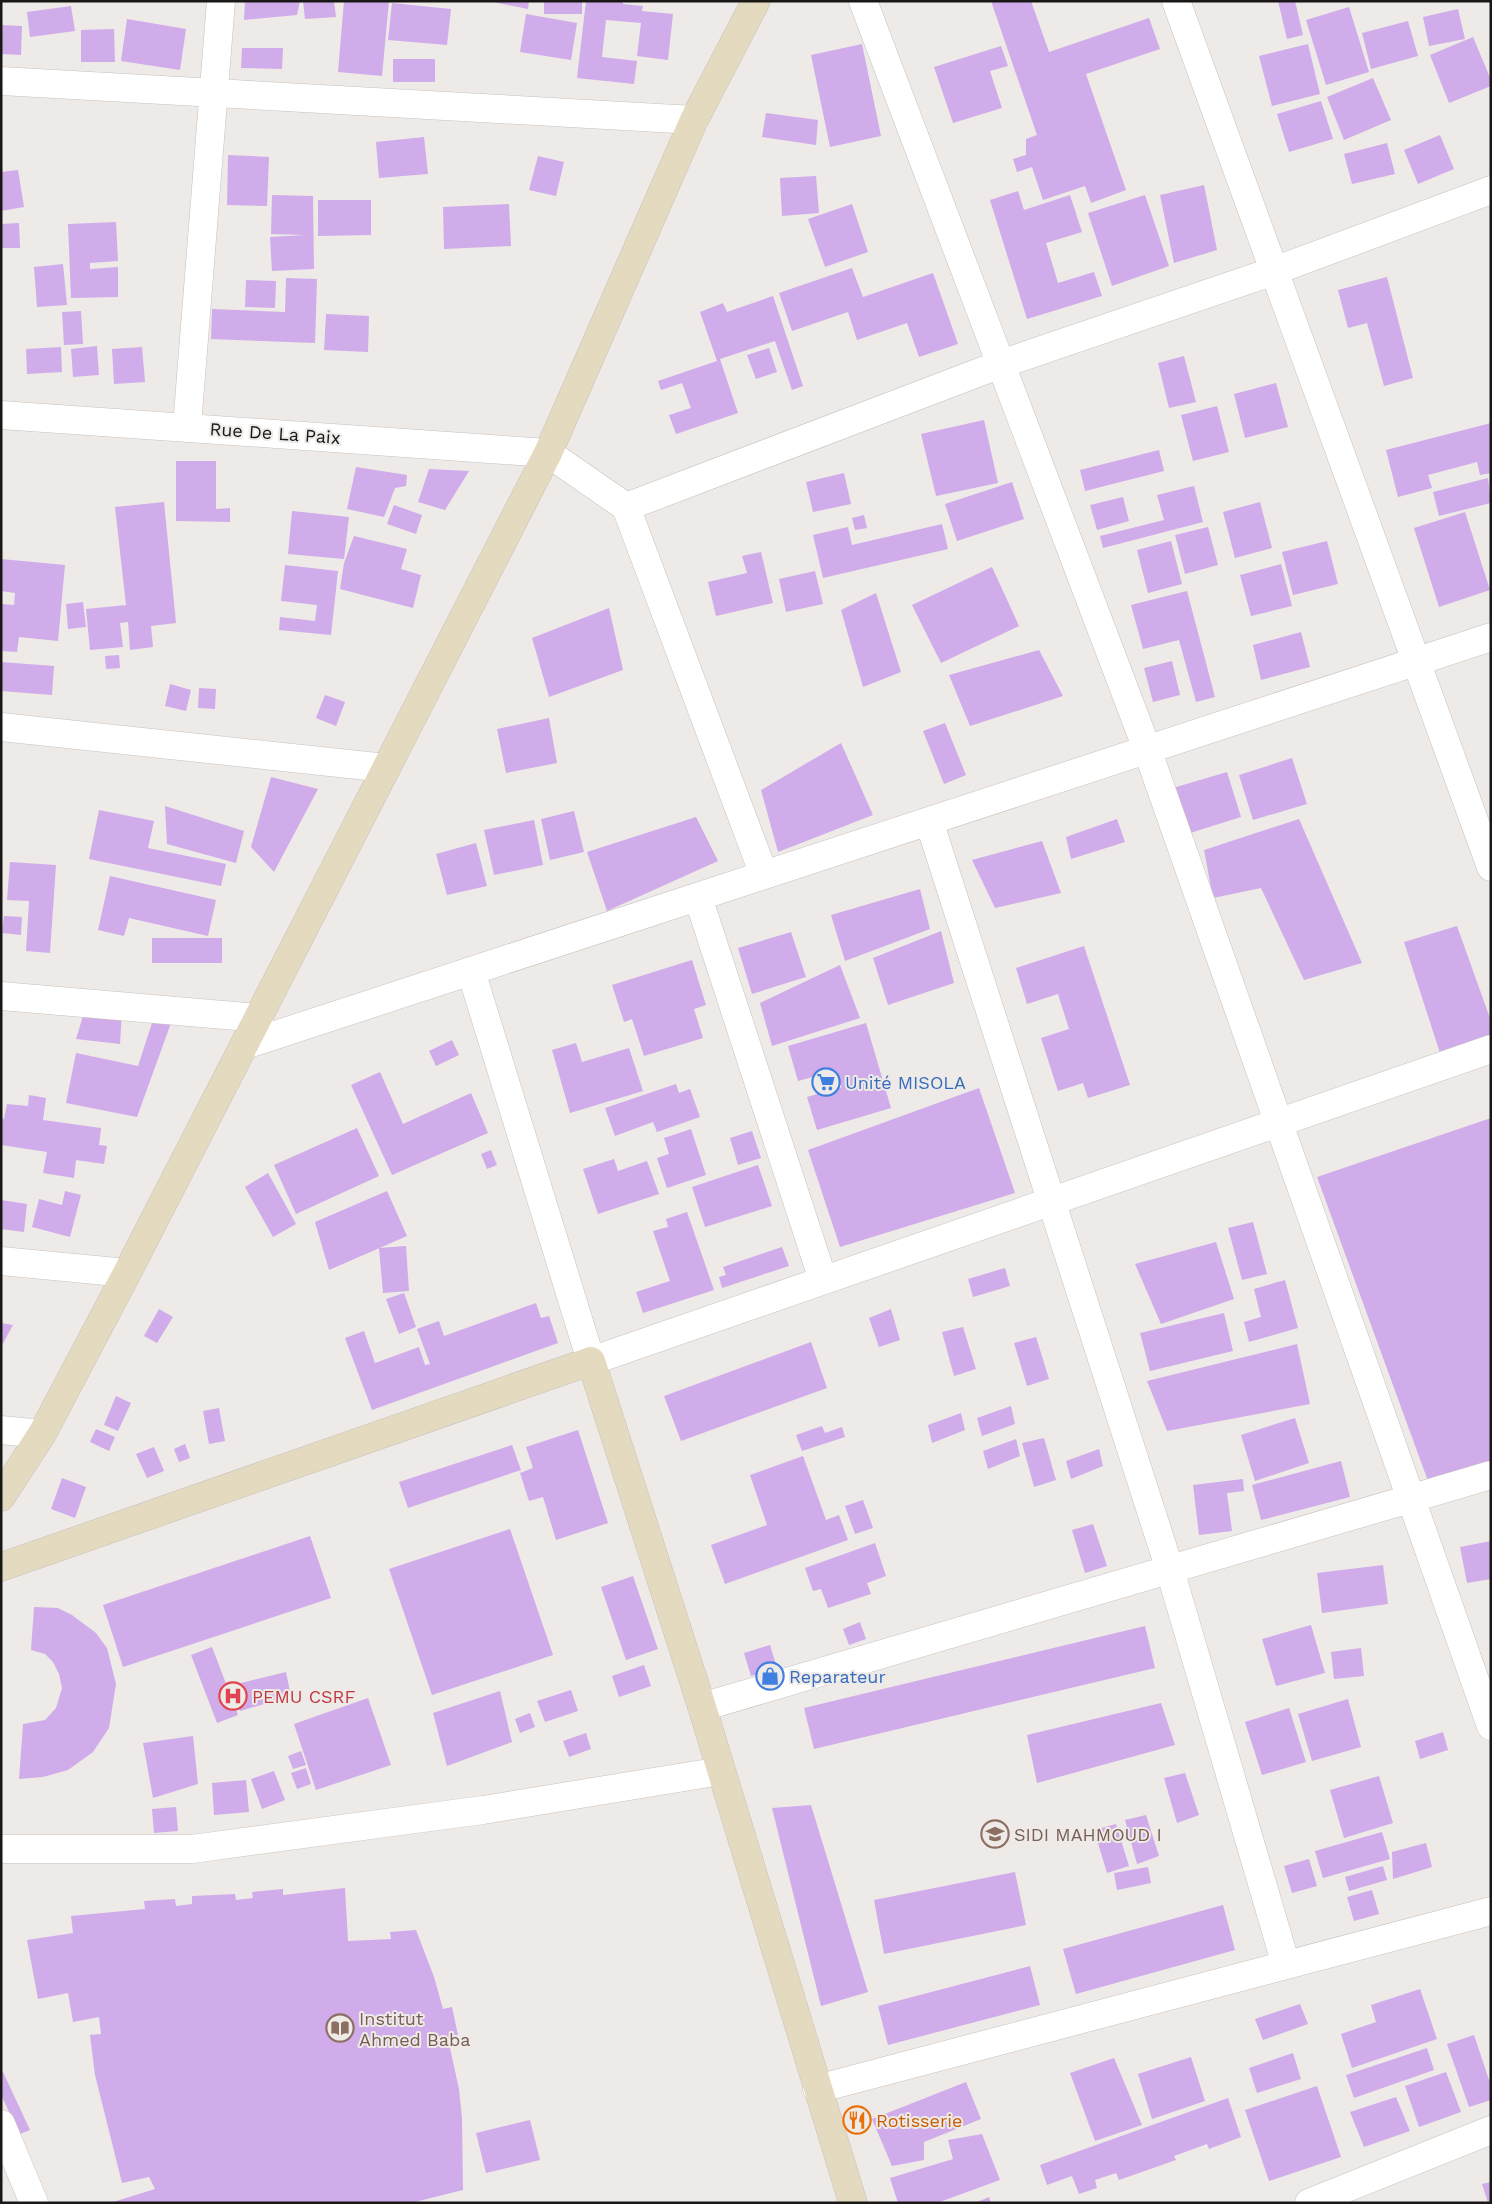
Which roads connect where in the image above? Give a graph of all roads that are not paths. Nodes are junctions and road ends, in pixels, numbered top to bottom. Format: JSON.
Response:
{"nodes":[{"id":1,"x":221,"y":1,"type":"edge"},
{"id":2,"x":756,"y":1,"type":"edge"},
{"id":3,"x":864,"y":1,"type":"edge"},
{"id":4,"x":1176,"y":1,"type":"edge"},
{"id":5,"x":1,"y":81,"type":"edge"},
{"id":6,"x":213,"y":92,"type":"junction"},
{"id":7,"x":694,"y":120,"type":"junction"},
{"id":8,"x":1491,"y":190,"type":"edge"},
{"id":9,"x":1274,"y":271,"type":"junction"},
{"id":10,"x":1001,"y":364,"type":"junction"},
{"id":11,"x":1,"y":415,"type":"edge"},
{"id":12,"x":187,"y":426,"type":"junction"},
{"id":13,"x":548,"y":453,"type":"junction"},
{"id":14,"x":626,"y":507,"type":"junction"},
{"id":15,"x":1491,"y":637,"type":"edge"},
{"id":16,"x":1417,"y":661,"type":"junction"},
{"id":17,"x":1,"y":727,"type":"edge"},
{"id":18,"x":1147,"y":749,"type":"junction"},
{"id":19,"x":386,"y":768,"type":"junction"},
{"id":20,"x":929,"y":821,"type":"junction"},
{"id":21,"x":1491,"y":867,"type":"edge"},
{"id":22,"x":764,"y":875,"type":"junction"},
{"id":23,"x":698,"y":897,"type":"junction"},
{"id":24,"x":471,"y":971,"type":"junction"},
{"id":25,"x":1,"y":996,"type":"edge"},
{"id":26,"x":259,"y":1018,"type":"junction"},
{"id":27,"x":245,"y":1045,"type":"junction"},
{"id":28,"x":1491,"y":1049,"type":"edge"},
{"id":29,"x":1279,"y":1121,"type":"junction"},
{"id":30,"x":1051,"y":1201,"type":"junction"},
{"id":31,"x":1,"y":1261,"type":"edge"},
{"id":32,"x":127,"y":1274,"type":"junction"},
{"id":33,"x":823,"y":1280,"type":"junction"},
{"id":34,"x":591,"y":1361,"type":"junction"},
{"id":35,"x":1,"y":1430,"type":"edge"},
{"id":36,"x":42,"y":1434,"type":"junction"},
{"id":37,"x":1491,"y":1474,"type":"edge"},
{"id":38,"x":1,"y":1497,"type":"edge"},
{"id":39,"x":1411,"y":1498,"type":"junction"},
{"id":40,"x":1,"y":1567,"type":"edge"},
{"id":41,"x":1170,"y":1570,"type":"junction"},
{"id":42,"x":702,"y":1707,"type":"junction"},
{"id":43,"x":1491,"y":1726,"type":"edge"},
{"id":44,"x":720,"y":1771,"type":"junction"},
{"id":45,"x":1,"y":1849,"type":"edge"},
{"id":46,"x":1491,"y":1911,"type":"edge"},
{"id":47,"x":1286,"y":1965,"type":"junction"},
{"id":48,"x":817,"y":2089,"type":"junction"},
{"id":49,"x":1,"y":2124,"type":"edge"},
{"id":50,"x":1491,"y":2130,"type":"edge"},
{"id":51,"x":34,"y":2203,"type":"edge"},
{"id":52,"x":853,"y":2203,"type":"edge"},
{"id":53,"x":1309,"y":2203,"type":"edge"}],
"edges":[{"from":1,"to":6,"type":"street"},
{"from":2,"to":7,"type":"street"},
{"from":3,"to":10,"type":"street"},
{"from":4,"to":9,"type":"street"},
{"from":5,"to":6,"type":"street"},
{"from":6,"to":7,"type":"street"},
{"from":6,"to":12,"type":"street"},
{"from":7,"to":13,"type":"street"},
{"from":8,"to":9,"type":"street"},
{"from":9,"to":10,"type":"street"},
{"from":9,"to":16,"type":"street"},
{"from":10,"to":14,"type":"street"},
{"from":10,"to":18,"type":"street"},
{"from":11,"to":12,"type":"street","name":"Rue De La Paix"},
{"from":12,"to":13,"type":"street","name":"Rue De La Paix"},
{"from":13,"to":14,"type":"street"},
{"from":13,"to":19,"type":"street"},
{"from":14,"to":22,"type":"street"},
{"from":15,"to":16,"type":"street"},
{"from":16,"to":18,"type":"street"},
{"from":16,"to":21,"type":"street"},
{"from":17,"to":19,"type":"street"},
{"from":18,"to":20,"type":"street"},
{"from":18,"to":29,"type":"street"},
{"from":19,"to":26,"type":"street"},
{"from":20,"to":22,"type":"street"},
{"from":20,"to":30,"type":"street"},
{"from":22,"to":23,"type":"street"},
{"from":23,"to":24,"type":"street"},
{"from":23,"to":33,"type":"street"},
{"from":24,"to":27,"type":"street"},
{"from":24,"to":34,"type":"street"},
{"from":25,"to":26,"type":"street"},
{"from":26,"to":27,"type":"street"},
{"from":27,"to":32,"type":"street"},
{"from":28,"to":29,"type":"street"},
{"from":29,"to":30,"type":"street"},
{"from":29,"to":39,"type":"street"},
{"from":30,"to":33,"type":"street"},
{"from":30,"to":41,"type":"street"},
{"from":31,"to":32,"type":"street"},
{"from":32,"to":36,"type":"street"},
{"from":33,"to":34,"type":"street"},
{"from":34,"to":40,"type":"street"},
{"from":34,"to":42,"type":"street"},
{"from":35,"to":36,"type":"street"},
{"from":36,"to":38,"type":"street"},
{"from":37,"to":39,"type":"street"},
{"from":39,"to":41,"type":"street"},
{"from":39,"to":43,"type":"street"},
{"from":41,"to":42,"type":"street"},
{"from":41,"to":47,"type":"street"},
{"from":42,"to":44,"type":"street"},
{"from":44,"to":45,"type":"street"},
{"from":44,"to":48,"type":"street"},
{"from":46,"to":47,"type":"street"},
{"from":47,"to":48,"type":"street"},
{"from":48,"to":52,"type":"street"},
{"from":49,"to":51,"type":"street"},
{"from":50,"to":53,"type":"street"}]}
